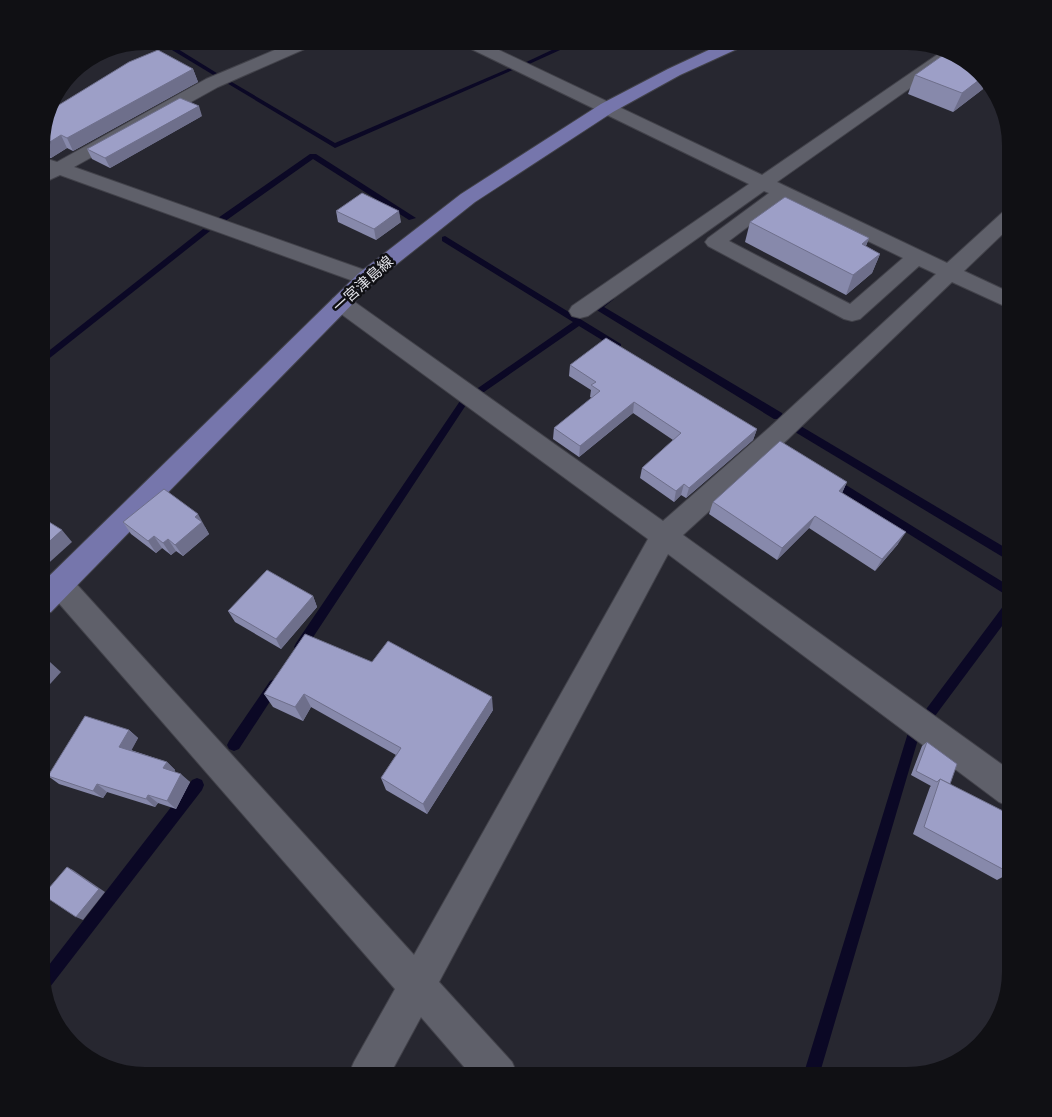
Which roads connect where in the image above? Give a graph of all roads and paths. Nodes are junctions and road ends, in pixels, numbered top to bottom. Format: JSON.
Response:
{"nodes":[{"id":1,"x":289,"y":50,"type":"edge"},
{"id":2,"x":486,"y":50,"type":"edge"},
{"id":3,"x":722,"y":50,"type":"edge"},
{"id":4,"x":944,"y":57,"type":"edge"},
{"id":5,"x":607,"y":108,"type":"junction"},
{"id":6,"x":50,"y":168,"type":"edge"},
{"id":7,"x":50,"y":171,"type":"edge"},
{"id":8,"x":773,"y":188,"type":"junction"},
{"id":9,"x":1002,"y":223,"type":"edge"},
{"id":10,"x":917,"y":257,"type":"junction"},
{"id":11,"x":949,"y":272,"type":"junction"},
{"id":12,"x":366,"y":278,"type":"junction"},
{"id":13,"x":1002,"y":298,"type":"edge"},
{"id":14,"x":341,"y":303,"type":"junction"},
{"id":15,"x":580,"y":311,"type":"dead end"},
{"id":16,"x":664,"y":536,"type":"junction"},
{"id":17,"x":51,"y":594,"type":"edge"},
{"id":18,"x":1002,"y":784,"type":"edge"},
{"id":19,"x":416,"y":986,"type":"junction"},
{"id":20,"x":373,"y":1067,"type":"edge"},
{"id":21,"x":490,"y":1067,"type":"edge"}],
"edges":[{"from":1,"to":6,"type":"street"},
{"from":2,"to":5,"type":"street"},
{"from":3,"to":5,"type":"main road","name":"一宮津島線"},
{"from":4,"to":8,"type":"street"},
{"from":5,"to":8,"type":"street"},
{"from":5,"to":12,"type":"main road","name":"一宮津島線"},
{"from":7,"to":12,"type":"street"},
{"from":8,"to":10,"type":"street"},
{"from":8,"to":10,"type":"street"},
{"from":8,"to":15,"type":"street"},
{"from":9,"to":11,"type":"street"},
{"from":10,"to":11,"type":"street"},
{"from":11,"to":13,"type":"street"},
{"from":11,"to":16,"type":"street"},
{"from":12,"to":14,"type":"main road","name":"一宮津島線"},
{"from":14,"to":16,"type":"street"},
{"from":14,"to":17,"type":"main road","name":"一宮津島線"},
{"from":16,"to":18,"type":"street"},
{"from":16,"to":19,"type":"street"},
{"from":17,"to":19,"type":"street"},
{"from":19,"to":20,"type":"street"},
{"from":19,"to":21,"type":"street"}]}
